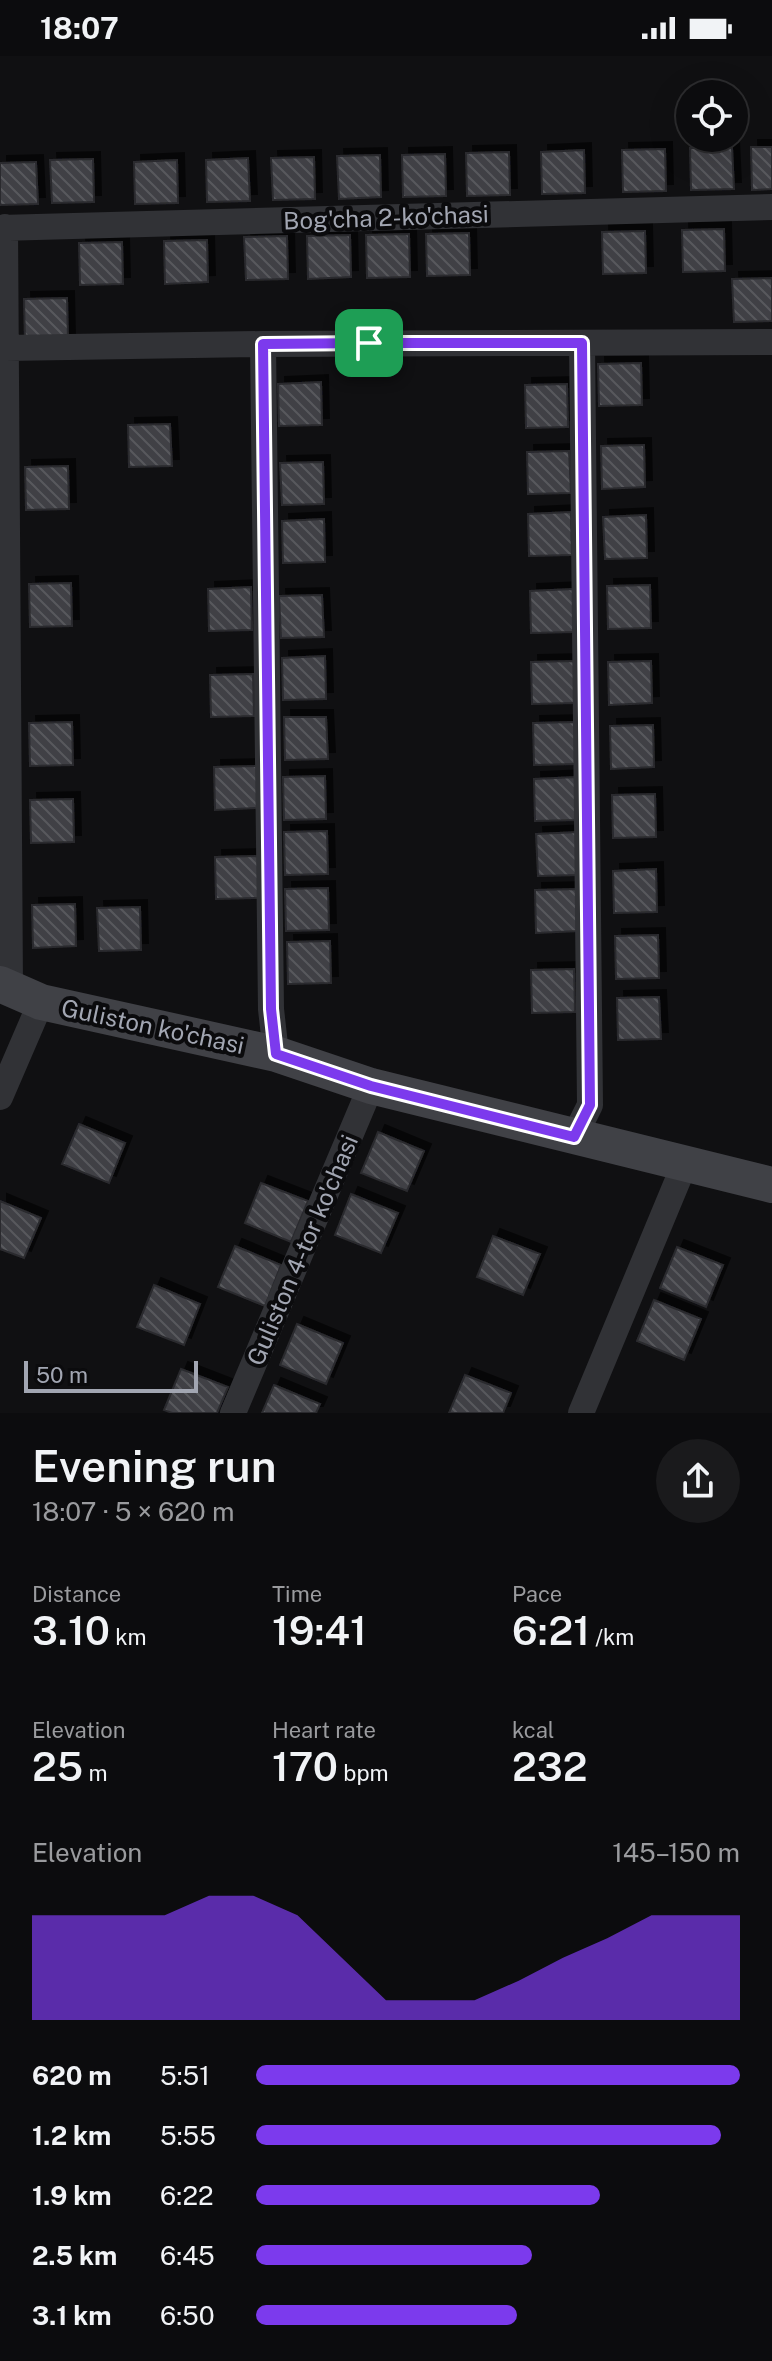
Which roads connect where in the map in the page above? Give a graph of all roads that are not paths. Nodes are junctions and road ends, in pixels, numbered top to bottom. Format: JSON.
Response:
{"nodes":[{"id":1,"x":772,"y":207,"type":"edge"},
{"id":2,"x":2,"y":228,"type":"edge"},
{"id":3,"x":772,"y":342,"type":"edge"},
{"id":4,"x":582,"y":343,"type":"junction"},
{"id":5,"x":263,"y":344,"type":"junction"},
{"id":6,"x":6,"y":348,"type":"junction"},
{"id":7,"x":17,"y":991,"type":"edge"},
{"id":8,"x":276,"y":1054,"type":"junction"},
{"id":9,"x":371,"y":1086,"type":"junction"},
{"id":10,"x":0,"y":1097,"type":"edge"},
{"id":11,"x":574,"y":1137,"type":"junction"},
{"id":12,"x":685,"y":1163,"type":"junction"},
{"id":13,"x":772,"y":1185,"type":"edge"},
{"id":14,"x":233,"y":1413,"type":"edge"},
{"id":15,"x":581,"y":1413,"type":"edge"}],
"edges":[{"from":1,"to":2,"type":"street","name":"Bog'cha 2-ko'chasi"},
{"from":2,"to":6,"type":"street"},
{"from":3,"to":4,"type":"street"},
{"from":4,"to":5,"type":"street"},
{"from":4,"to":11,"type":"street"},
{"from":5,"to":6,"type":"street"},
{"from":5,"to":8,"type":"street"},
{"from":6,"to":7,"type":"street"},
{"from":7,"to":8,"type":"main road","name":"Guliston ko'chasi"},
{"from":7,"to":10,"type":"street"},
{"from":8,"to":9,"type":"main road","name":"Guliston ko'chasi"},
{"from":9,"to":11,"type":"main road","name":"Guliston ko'chasi"},
{"from":9,"to":14,"type":"street","name":"Guliston 4-tor ko'chasi"},
{"from":11,"to":12,"type":"main road","name":"Guliston ko'chasi"},
{"from":12,"to":13,"type":"main road","name":"Guliston ko'chasi"},
{"from":12,"to":15,"type":"street"}]}
